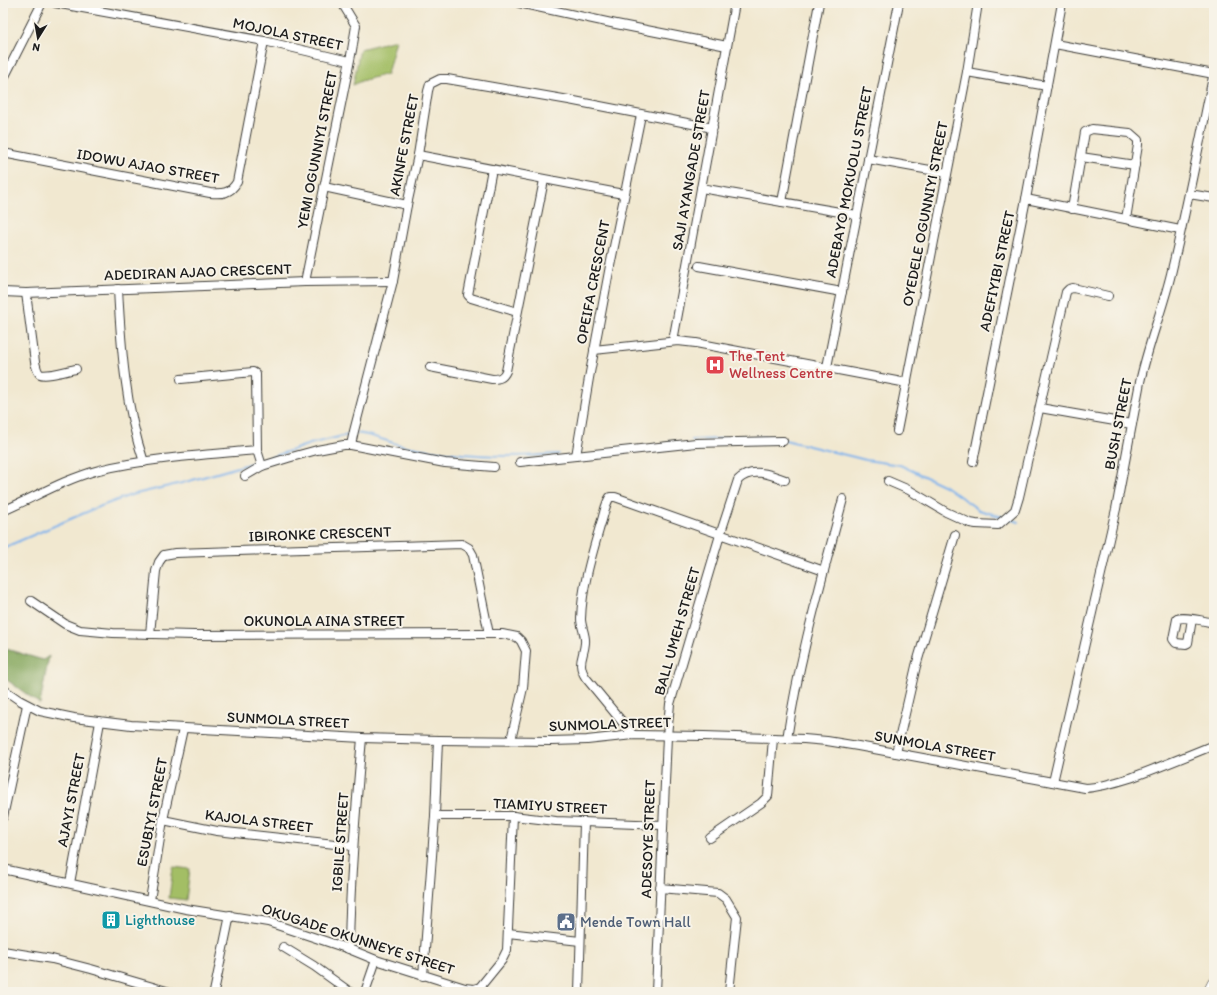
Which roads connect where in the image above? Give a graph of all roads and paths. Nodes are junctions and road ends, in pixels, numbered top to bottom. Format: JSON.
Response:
{"nodes":[{"id":1,"x":42,"y":3,"type":"edge"},
{"id":2,"x":55,"y":3,"type":"edge"},
{"id":3,"x":342,"y":3,"type":"edge"},
{"id":4,"x":518,"y":3,"type":"edge"},
{"id":5,"x":735,"y":3,"type":"edge"},
{"id":6,"x":819,"y":3,"type":"edge"},
{"id":7,"x":899,"y":3,"type":"edge"},
{"id":8,"x":978,"y":3,"type":"edge"},
{"id":9,"x":1062,"y":3,"type":"edge"},
{"id":10,"x":264,"y":41,"type":"junction"},
{"id":11,"x":1055,"y":44,"type":"junction"},
{"id":12,"x":727,"y":46,"type":"junction"},
{"id":13,"x":349,"y":61,"type":"junction"},
{"id":14,"x":967,"y":72,"type":"junction"},
{"id":15,"x":1214,"y":73,"type":"edge"},
{"id":16,"x":3,"y":80,"type":"edge"},
{"id":17,"x":1047,"y":86,"type":"junction"},
{"id":18,"x":641,"y":114,"type":"junction"},
{"id":19,"x":713,"y":128,"type":"junction"},
{"id":20,"x":3,"y":153,"type":"edge"},
{"id":21,"x":418,"y":155,"type":"junction"},
{"id":22,"x":1081,"y":157,"type":"junction"},
{"id":23,"x":868,"y":159,"type":"junction"},
{"id":24,"x":1135,"y":165,"type":"junction"},
{"id":25,"x":492,"y":170,"type":"junction"},
{"id":26,"x":948,"y":173,"type":"junction"},
{"id":27,"x":544,"y":180,"type":"junction"},
{"id":28,"x":324,"y":187,"type":"junction"},
{"id":29,"x":701,"y":188,"type":"junction"},
{"id":30,"x":624,"y":194,"type":"junction"},
{"id":31,"x":1189,"y":194,"type":"junction"},
{"id":32,"x":1214,"y":198,"type":"edge"},
{"id":33,"x":1026,"y":199,"type":"junction"},
{"id":34,"x":782,"y":202,"type":"junction"},
{"id":35,"x":407,"y":205,"type":"junction"},
{"id":36,"x":1072,"y":209,"type":"junction"},
{"id":37,"x":857,"y":215,"type":"junction"},
{"id":38,"x":1126,"y":219,"type":"junction"},
{"id":39,"x":1180,"y":230,"type":"junction"},
{"id":40,"x":700,"y":266,"type":"dead end"},
{"id":41,"x":393,"y":280,"type":"junction"},
{"id":42,"x":305,"y":282,"type":"junction"},
{"id":43,"x":118,"y":289,"type":"junction"},
{"id":44,"x":3,"y":292,"type":"edge"},
{"id":45,"x":842,"y":292,"type":"junction"},
{"id":46,"x":26,"y":293,"type":"junction"},
{"id":47,"x":1108,"y":296,"type":"dead end"},
{"id":48,"x":517,"y":312,"type":"junction"},
{"id":49,"x":673,"y":341,"type":"junction"},
{"id":50,"x":594,"y":350,"type":"junction"},
{"id":51,"x":430,"y":367,"type":"dead end"},
{"id":52,"x":827,"y":367,"type":"junction"},
{"id":53,"x":76,"y":369,"type":"dead end"},
{"id":54,"x":181,"y":379,"type":"dead end"},
{"id":55,"x":906,"y":383,"type":"junction"},
{"id":56,"x":1040,"y":408,"type":"junction"},
{"id":57,"x":1132,"y":424,"type":"junction"},
{"id":58,"x":897,"y":431,"type":"dead end"},
{"id":59,"x":352,"y":438,"type":"junction"},
{"id":60,"x":784,"y":441,"type":"dead end"},
{"id":61,"x":257,"y":450,"type":"junction"},
{"id":62,"x":576,"y":453,"type":"junction"},
{"id":63,"x":144,"y":462,"type":"junction"},
{"id":64,"x":520,"y":462,"type":"dead end"},
{"id":65,"x":973,"y":462,"type":"dead end"},
{"id":66,"x":261,"y":463,"type":"junction"},
{"id":67,"x":494,"y":467,"type":"dead end"},
{"id":68,"x":245,"y":476,"type":"dead end"},
{"id":69,"x":785,"y":480,"type":"dead end"},
{"id":70,"x":888,"y":480,"type":"dead end"},
{"id":71,"x":843,"y":500,"type":"dead end"},
{"id":72,"x":3,"y":511,"type":"edge"},
{"id":73,"x":720,"y":535,"type":"junction"},
{"id":74,"x":955,"y":535,"type":"dead end"},
{"id":75,"x":824,"y":571,"type":"junction"},
{"id":76,"x":31,"y":601,"type":"dead end"},
{"id":77,"x":1192,"y":619,"type":"dead end"},
{"id":78,"x":1214,"y":622,"type":"edge"},
{"id":79,"x":150,"y":634,"type":"junction"},
{"id":80,"x":489,"y":634,"type":"junction"},
{"id":81,"x":3,"y":689,"type":"edge"},
{"id":82,"x":27,"y":705,"type":"junction"},
{"id":83,"x":100,"y":722,"type":"junction"},
{"id":84,"x":183,"y":729,"type":"junction"},
{"id":85,"x":633,"y":735,"type":"junction"},
{"id":86,"x":667,"y":736,"type":"junction"},
{"id":87,"x":362,"y":738,"type":"junction"},
{"id":88,"x":773,"y":739,"type":"junction"},
{"id":89,"x":787,"y":739,"type":"junction"},
{"id":90,"x":438,"y":740,"type":"junction"},
{"id":91,"x":510,"y":740,"type":"junction"},
{"id":92,"x":1214,"y":745,"type":"edge"},
{"id":93,"x":896,"y":753,"type":"junction"},
{"id":94,"x":1053,"y":782,"type":"junction"},
{"id":95,"x":6,"y":787,"type":"edge"},
{"id":96,"x":435,"y":816,"type":"junction"},
{"id":97,"x":512,"y":816,"type":"junction"},
{"id":98,"x":3,"y":817,"type":"edge"},
{"id":99,"x":163,"y":820,"type":"junction"},
{"id":100,"x":584,"y":822,"type":"junction"},
{"id":101,"x":663,"y":825,"type":"junction"},
{"id":102,"x":710,"y":838,"type":"dead end"},
{"id":103,"x":353,"y":846,"type":"junction"},
{"id":104,"x":3,"y":869,"type":"edge"},
{"id":105,"x":70,"y":883,"type":"junction"},
{"id":106,"x":660,"y":888,"type":"junction"},
{"id":107,"x":150,"y":900,"type":"junction"},
{"id":108,"x":230,"y":915,"type":"junction"},
{"id":109,"x":508,"y":933,"type":"junction"},
{"id":110,"x":580,"y":941,"type":"junction"},
{"id":111,"x":283,"y":947,"type":"dead end"},
{"id":112,"x":349,"y":949,"type":"junction"},
{"id":113,"x":3,"y":951,"type":"edge"},
{"id":114,"x":376,"y":960,"type":"junction"},
{"id":115,"x":423,"y":976,"type":"junction"},
{"id":116,"x":1214,"y":984,"type":"edge"},
{"id":117,"x":170,"y":992,"type":"edge"},
{"id":118,"x":214,"y":992,"type":"edge"},
{"id":119,"x":350,"y":992,"type":"edge"},
{"id":120,"x":365,"y":992,"type":"edge"},
{"id":121,"x":579,"y":992,"type":"edge"},
{"id":122,"x":656,"y":992,"type":"edge"},
{"id":123,"x":729,"y":992,"type":"edge"},
{"id":124,"x":1210,"y":992,"type":"edge"}],
"edges":[{"from":1,"to":16,"type":"street"},
{"from":2,"to":10,"type":"street","name":"MOJOLA STREET"},
{"from":3,"to":13,"type":"street","name":"YEMI OGUNNIYI STREET"},
{"from":4,"to":12,"type":"street"},
{"from":5,"to":12,"type":"street","name":"SAJI AYANGADE STREET"},
{"from":6,"to":34,"type":"street"},
{"from":7,"to":23,"type":"street","name":"ADEBAYO MOKUOLU STREET"},
{"from":8,"to":14,"type":"street","name":"OYEDELE OGUNNIYI STREET"},
{"from":9,"to":11,"type":"street","name":"ADEFIYIBI STREET"},
{"from":10,"to":13,"type":"street","name":"MOJOLA STREET"},
{"from":10,"to":20,"type":"street","name":"IDOWU AJAO STREET"},
{"from":11,"to":15,"type":"street"},
{"from":11,"to":17,"type":"street","name":"ADEFIYIBI STREET"},
{"from":12,"to":19,"type":"street","name":"SAJI AYANGADE STREET"},
{"from":13,"to":28,"type":"street","name":"YEMI OGUNNIYI STREET"},
{"from":14,"to":17,"type":"street"},
{"from":14,"to":26,"type":"street","name":"OYEDELE OGUNNIYI STREET"},
{"from":15,"to":31,"type":"street","name":"BUSH STREET"},
{"from":17,"to":33,"type":"street","name":"ADEFIYIBI STREET"},
{"from":18,"to":19,"type":"street","name":"AKINFE STREET"},
{"from":18,"to":21,"type":"street","name":"AKINFE STREET"},
{"from":18,"to":30,"type":"street","name":"OPEIFA CRESCENT"},
{"from":19,"to":29,"type":"street","name":"SAJI AYANGADE STREET"},
{"from":21,"to":25,"type":"street"},
{"from":21,"to":35,"type":"street","name":"AKINFE STREET"},
{"from":22,"to":24,"type":"street"},
{"from":22,"to":24,"type":"street"},
{"from":22,"to":36,"type":"street"},
{"from":23,"to":26,"type":"street"},
{"from":23,"to":37,"type":"street","name":"ADEBAYO MOKUOLU STREET"},
{"from":24,"to":38,"type":"street"},
{"from":25,"to":27,"type":"street"},
{"from":25,"to":48,"type":"street"},
{"from":26,"to":55,"type":"street","name":"OYEDELE OGUNNIYI STREET"},
{"from":27,"to":30,"type":"street"},
{"from":27,"to":48,"type":"street"},
{"from":28,"to":35,"type":"street"},
{"from":28,"to":42,"type":"street","name":"YEMI OGUNNIYI STREET"},
{"from":29,"to":34,"type":"street"},
{"from":29,"to":49,"type":"street","name":"SAJI AYANGADE STREET"},
{"from":30,"to":50,"type":"street","name":"OPEIFA CRESCENT"},
{"from":31,"to":32,"type":"street"},
{"from":31,"to":39,"type":"street","name":"BUSH STREET"},
{"from":33,"to":36,"type":"street"},
{"from":33,"to":65,"type":"street","name":"ADEFIYIBI STREET"},
{"from":34,"to":37,"type":"street"},
{"from":35,"to":41,"type":"street","name":"AKINFE STREET"},
{"from":36,"to":38,"type":"street"},
{"from":37,"to":45,"type":"street","name":"ADEBAYO MOKUOLU STREET"},
{"from":38,"to":39,"type":"street"},
{"from":39,"to":57,"type":"street","name":"BUSH STREET"},
{"from":40,"to":45,"type":"street"},
{"from":41,"to":42,"type":"street","name":"ADEDIRAN AJAO CRESCENT"},
{"from":41,"to":59,"type":"street","name":"AKINFE STREET"},
{"from":42,"to":43,"type":"street","name":"ADEDIRAN AJAO CRESCENT"},
{"from":43,"to":46,"type":"street","name":"ADEDIRAN AJAO CRESCENT"},
{"from":43,"to":63,"type":"street"},
{"from":44,"to":46,"type":"street","name":"ADEDIRAN AJAO CRESCENT"},
{"from":45,"to":52,"type":"street","name":"ADEBAYO MOKUOLU STREET"},
{"from":46,"to":53,"type":"street"},
{"from":47,"to":56,"type":"street"},
{"from":48,"to":51,"type":"street"},
{"from":49,"to":50,"type":"street"},
{"from":49,"to":52,"type":"street"},
{"from":50,"to":62,"type":"street","name":"OPEIFA CRESCENT"},
{"from":52,"to":55,"type":"street"},
{"from":54,"to":61,"type":"street"},
{"from":55,"to":58,"type":"street","name":"OYEDELE OGUNNIYI STREET"},
{"from":56,"to":57,"type":"street"},
{"from":56,"to":70,"type":"street"},
{"from":57,"to":94,"type":"street","name":"BUSH STREET"},
{"from":59,"to":66,"type":"street"},
{"from":59,"to":67,"type":"street"},
{"from":60,"to":62,"type":"street"},
{"from":61,"to":63,"type":"street"},
{"from":61,"to":66,"type":"street"},
{"from":62,"to":64,"type":"street"},
{"from":63,"to":72,"type":"street"},
{"from":66,"to":68,"type":"street"},
{"from":69,"to":73,"type":"street","name":"BALL UMEH STREET"},
{"from":71,"to":75,"type":"street"},
{"from":73,"to":75,"type":"street"},
{"from":73,"to":85,"type":"street"},
{"from":73,"to":86,"type":"street","name":"BALL UMEH STREET"},
{"from":74,"to":93,"type":"street"},
{"from":75,"to":89,"type":"street"},
{"from":76,"to":79,"type":"street","name":"OKUNOLA AINA STREET"},
{"from":77,"to":78,"type":"street"},
{"from":79,"to":80,"type":"street","name":"OKUNOLA AINA STREET"},
{"from":79,"to":80,"type":"street","name":"IBIRONKE CRESCENT"},
{"from":80,"to":91,"type":"street","name":"OKUNOLA AINA STREET"},
{"from":81,"to":82,"type":"street","name":"SUNMOLA STREET"},
{"from":82,"to":83,"type":"street","name":"SUNMOLA STREET"},
{"from":82,"to":95,"type":"street"},
{"from":83,"to":84,"type":"street","name":"SUNMOLA STREET"},
{"from":83,"to":105,"type":"street","name":"AJAYI STREET"},
{"from":84,"to":87,"type":"street","name":"SUNMOLA STREET"},
{"from":84,"to":99,"type":"street","name":"ESUBIYI STREET"},
{"from":85,"to":86,"type":"street","name":"SUNMOLA STREET"},
{"from":85,"to":91,"type":"street","name":"SUNMOLA STREET"},
{"from":86,"to":88,"type":"street","name":"SUNMOLA STREET"},
{"from":86,"to":101,"type":"street","name":"ADESOYE STREET"},
{"from":87,"to":90,"type":"street","name":"SUNMOLA STREET"},
{"from":87,"to":103,"type":"street","name":"IGBILE STREET"},
{"from":88,"to":89,"type":"street","name":"SUNMOLA STREET"},
{"from":88,"to":102,"type":"street"},
{"from":89,"to":93,"type":"street","name":"SUNMOLA STREET"},
{"from":90,"to":91,"type":"street","name":"SUNMOLA STREET"},
{"from":90,"to":96,"type":"street"},
{"from":92,"to":94,"type":"street","name":"SUNMOLA STREET"},
{"from":93,"to":94,"type":"street","name":"SUNMOLA STREET"},
{"from":95,"to":98,"type":"street"},
{"from":96,"to":97,"type":"street","name":"TIAMIYU STREET"},
{"from":96,"to":115,"type":"street"},
{"from":97,"to":100,"type":"street","name":"TIAMIYU STREET"},
{"from":97,"to":109,"type":"street","name":"OKUGADE OKUNNEYE STREET"},
{"from":99,"to":103,"type":"street","name":"KAJOLA STREET"},
{"from":99,"to":107,"type":"street","name":"ESUBIYI STREET"},
{"from":100,"to":101,"type":"street","name":"TIAMIYU STREET"},
{"from":100,"to":110,"type":"street"},
{"from":101,"to":106,"type":"street","name":"ADESOYE STREET"},
{"from":103,"to":112,"type":"street","name":"IGBILE STREET"},
{"from":104,"to":105,"type":"street","name":"OKUGADE OKUNNEYE STREET"},
{"from":105,"to":107,"type":"street","name":"OKUGADE OKUNNEYE STREET"},
{"from":106,"to":122,"type":"street","name":"ADESOYE STREET"},
{"from":106,"to":123,"type":"street"},
{"from":107,"to":108,"type":"street","name":"OKUGADE OKUNNEYE STREET"},
{"from":108,"to":112,"type":"street","name":"OKUGADE OKUNNEYE STREET"},
{"from":108,"to":118,"type":"street"},
{"from":109,"to":110,"type":"street"},
{"from":109,"to":115,"type":"street","name":"OKUGADE OKUNNEYE STREET"},
{"from":110,"to":121,"type":"street"},
{"from":111,"to":119,"type":"street"},
{"from":112,"to":114,"type":"street","name":"OKUGADE OKUNNEYE STREET"},
{"from":113,"to":117,"type":"street"},
{"from":114,"to":115,"type":"street","name":"OKUGADE OKUNNEYE STREET"},
{"from":114,"to":120,"type":"street"},
{"from":116,"to":124,"type":"main road"}]}
